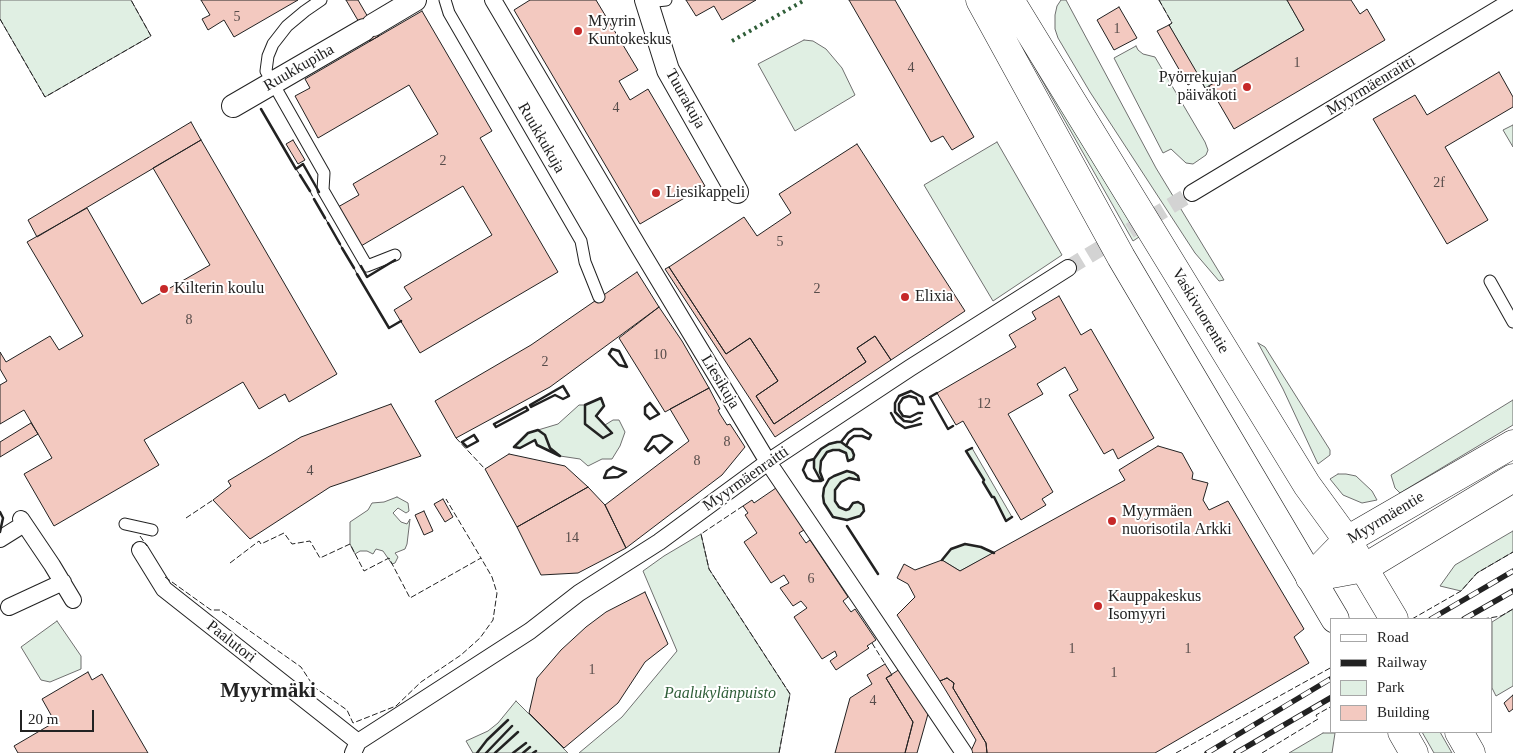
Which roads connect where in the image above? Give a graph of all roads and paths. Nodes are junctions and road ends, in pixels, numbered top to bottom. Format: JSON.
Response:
{"nodes":[{"id":1,"x":321,"y":0,"type":"edge"},
{"id":2,"x":414,"y":0,"type":"edge"},
{"id":3,"x":445,"y":0,"type":"edge"},
{"id":4,"x":493,"y":0,"type":"edge"},
{"id":5,"x":1513,"y":0,"type":"edge"},
{"id":6,"x":653,"y":1,"type":"edge"},
{"id":7,"x":1004,"y":5,"type":"edge"},
{"id":8,"x":273,"y":83,"type":"junction"},
{"id":9,"x":234,"y":106,"type":"dead end"},
{"id":10,"x":737,"y":192,"type":"dead end"},
{"id":11,"x":1192,"y":192,"type":"tunnel mouth"},
{"id":12,"x":395,"y":255,"type":"dead end"},
{"id":13,"x":1068,"y":268,"type":"tunnel mouth"},
{"id":14,"x":1490,"y":281,"type":"dead end"},
{"id":15,"x":599,"y":297,"type":"dead end"},
{"id":16,"x":1513,"y":322,"type":"edge"},
{"id":17,"x":1513,"y":444,"type":"edge"},
{"id":18,"x":768,"y":462,"type":"junction"},
{"id":19,"x":1513,"y":478,"type":"edge"},
{"id":20,"x":125,"y":524,"type":"dead end"},
{"id":21,"x":152,"y":530,"type":"dead end"},
{"id":22,"x":0,"y":539,"type":"edge"},
{"id":23,"x":1347,"y":540,"type":"junction"},
{"id":24,"x":140,"y":550,"type":"dead end"},
{"id":25,"x":1364,"y":568,"type":"junction"},
{"id":26,"x":1310,"y":578,"type":"junction"},
{"id":27,"x":63,"y":582,"type":"junction"},
{"id":28,"x":73,"y":600,"type":"dead end"},
{"id":29,"x":9,"y":607,"type":"dead end"},
{"id":30,"x":1334,"y":618,"type":"edge"},
{"id":31,"x":1393,"y":618,"type":"edge"},
{"id":32,"x":428,"y":697,"type":"joint"},
{"id":33,"x":1403,"y":733,"type":"edge"},
{"id":34,"x":1460,"y":733,"type":"edge"},
{"id":35,"x":356,"y":748,"type":"edge"},
{"id":36,"x":964,"y":753,"type":"edge"},
{"id":37,"x":1414,"y":753,"type":"edge"},
{"id":38,"x":1471,"y":753,"type":"edge"}],
"edges":[{"from":1,"to":8,"type":"lane"},
{"from":2,"to":8,"type":"street","name":"Ruukkupiha"},
{"from":3,"to":15,"type":"lane","name":"Ruukkukuja"},
{"from":4,"to":18,"type":"street","name":"Liesikuja"},
{"from":5,"to":11,"type":"street","name":"Myyrmäenraitti"},
{"from":6,"to":10,"type":"street","name":"Tuurakuja"},
{"from":7,"to":23,"type":"main road","name":"Vaskivuorentie"},
{"from":7,"to":26,"type":"main road","name":"Vaskivuorentie"},
{"from":8,"to":9,"type":"street","name":"Ruukkupiha"},
{"from":8,"to":12,"type":"lane"},
{"from":13,"to":18,"type":"street","name":"Myyrmäenraitti"},
{"from":14,"to":16,"type":"lane"},
{"from":17,"to":23,"type":"main road","name":"Myyrmäentie"},
{"from":18,"to":32,"type":"street","name":"Myyrmäenraitti"},
{"from":18,"to":36,"type":"street","name":"Liesikuja"},
{"from":19,"to":25,"type":"main road","name":"Myyrmäentie"},
{"from":20,"to":21,"type":"lane"},
{"from":22,"to":27,"type":"street"},
{"from":23,"to":25,"type":"main road","name":"Vaskivuorentie"},
{"from":23,"to":26,"type":"main road","name":"Myyrmäentie"},
{"from":24,"to":35,"type":"street","name":"Paalutori"},
{"from":25,"to":26,"type":"main road","name":"Myyrmäentie"},
{"from":25,"to":31,"type":"main road","name":"Vaskivuorentie"},
{"from":26,"to":30,"type":"main road","name":"Vaskivuorentie"},
{"from":27,"to":28,"type":"street"},
{"from":27,"to":29,"type":"street"},
{"from":32,"to":35,"type":"street","name":"Paalutori"},
{"from":33,"to":37,"type":"main road"},
{"from":34,"to":38,"type":"main road"}]}
